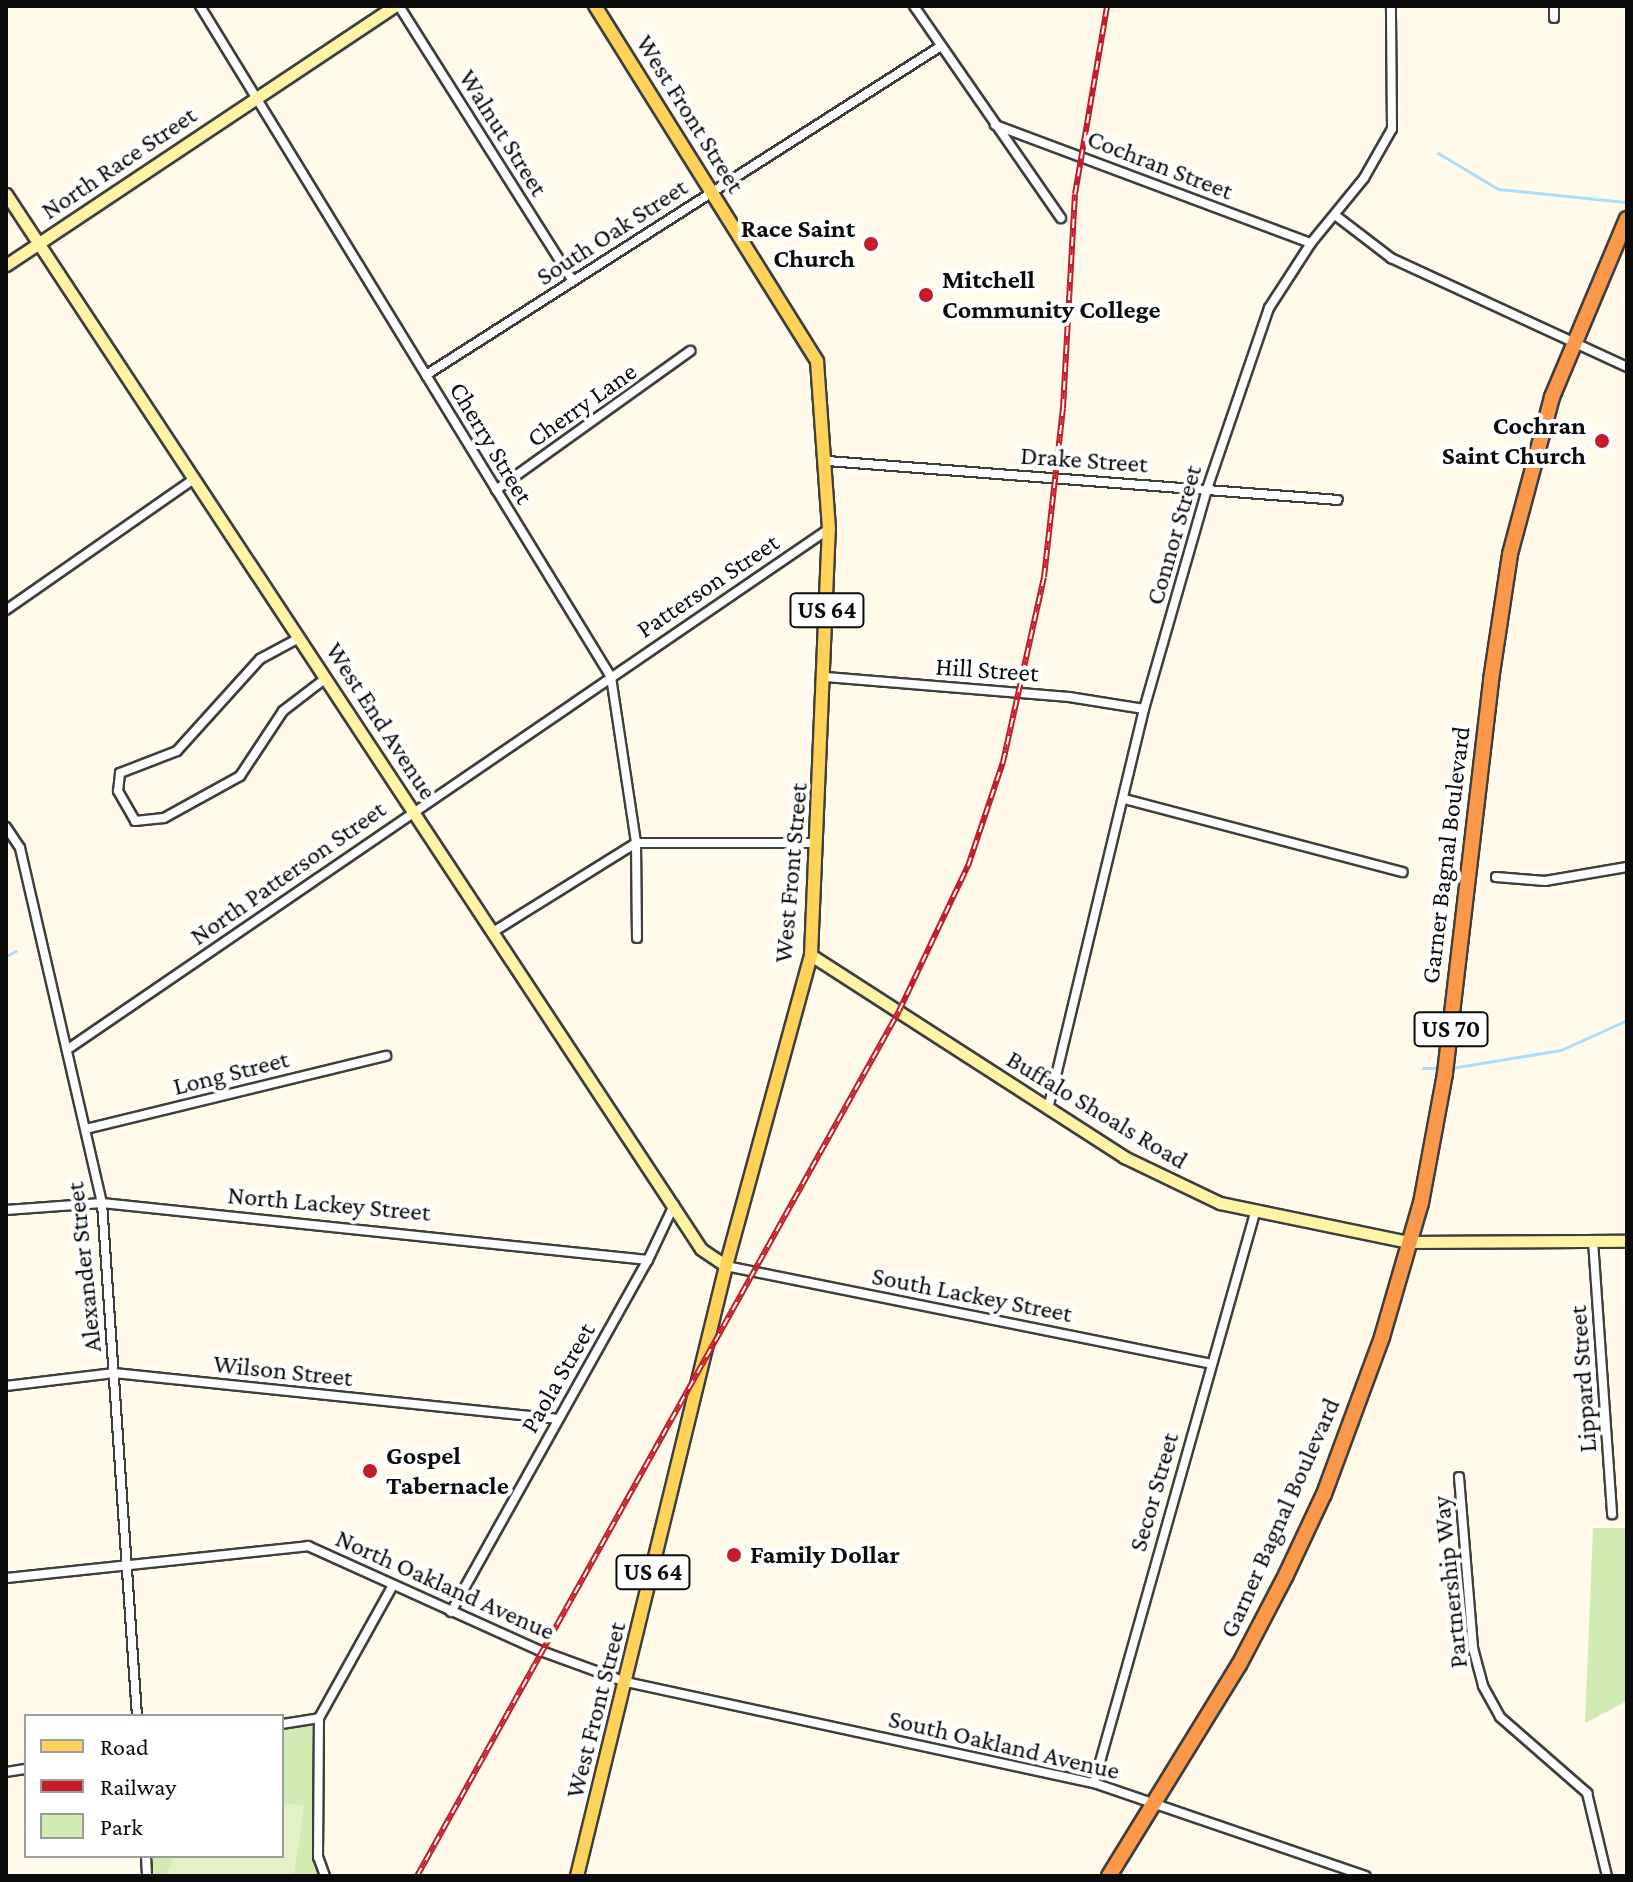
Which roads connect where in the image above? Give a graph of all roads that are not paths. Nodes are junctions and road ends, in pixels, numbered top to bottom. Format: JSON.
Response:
{"nodes":[{"id":1,"x":200,"y":6,"type":"edge"},
{"id":2,"x":397,"y":6,"type":"edge"},
{"id":3,"x":595,"y":6,"type":"edge"},
{"id":4,"x":914,"y":6,"type":"edge"},
{"id":5,"x":1391,"y":6,"type":"edge"},
{"id":6,"x":1554,"y":6,"type":"edge"},
{"id":7,"x":1554,"y":18,"type":"dead end"},
{"id":8,"x":941,"y":46,"type":"junction"},
{"id":9,"x":256,"y":98,"type":"junction"},
{"id":10,"x":995,"y":125,"type":"junction"},
{"id":11,"x":713,"y":191,"type":"junction"},
{"id":12,"x":6,"y":194,"type":"edge"},
{"id":13,"x":1335,"y":215,"type":"junction"},
{"id":14,"x":1061,"y":218,"type":"dead end"},
{"id":15,"x":1627,"y":219,"type":"edge"},
{"id":16,"x":38,"y":243,"type":"junction"},
{"id":17,"x":1311,"y":243,"type":"junction"},
{"id":18,"x":6,"y":265,"type":"edge"},
{"id":19,"x":573,"y":281,"type":"junction"},
{"id":20,"x":1572,"y":345,"type":"junction"},
{"id":21,"x":690,"y":351,"type":"dead end"},
{"id":22,"x":1627,"y":367,"type":"edge"},
{"id":23,"x":426,"y":375,"type":"junction"},
{"id":24,"x":827,"y":461,"type":"junction"},
{"id":25,"x":194,"y":479,"type":"junction"},
{"id":26,"x":1207,"y":489,"type":"junction"},
{"id":27,"x":496,"y":490,"type":"junction"},
{"id":28,"x":1338,"y":500,"type":"dead end"},
{"id":29,"x":829,"y":529,"type":"junction"},
{"id":30,"x":6,"y":610,"type":"edge"},
{"id":31,"x":299,"y":638,"type":"junction"},
{"id":32,"x":611,"y":677,"type":"junction"},
{"id":33,"x":826,"y":677,"type":"junction"},
{"id":34,"x":326,"y":678,"type":"junction"},
{"id":35,"x":1144,"y":709,"type":"junction"},
{"id":36,"x":1124,"y":799,"type":"junction"},
{"id":37,"x":413,"y":810,"type":"junction"},
{"id":38,"x":6,"y":827,"type":"edge"},
{"id":39,"x":636,"y":843,"type":"junction"},
{"id":40,"x":817,"y":843,"type":"junction"},
{"id":41,"x":1627,"y":867,"type":"edge"},
{"id":42,"x":1403,"y":872,"type":"dead end"},
{"id":43,"x":1496,"y":877,"type":"dead end"},
{"id":44,"x":493,"y":932,"type":"junction"},
{"id":45,"x":637,"y":938,"type":"dead end"},
{"id":46,"x":811,"y":955,"type":"junction"},
{"id":47,"x":68,"y":1049,"type":"junction"},
{"id":48,"x":386,"y":1056,"type":"dead end"},
{"id":49,"x":1048,"y":1109,"type":"junction"},
{"id":50,"x":86,"y":1129,"type":"junction"},
{"id":51,"x":102,"y":1203,"type":"junction"},
{"id":52,"x":674,"y":1205,"type":"junction"},
{"id":53,"x":6,"y":1210,"type":"edge"},
{"id":54,"x":1255,"y":1213,"type":"junction"},
{"id":55,"x":1593,"y":1241,"type":"junction"},
{"id":56,"x":1627,"y":1241,"type":"edge"},
{"id":57,"x":1409,"y":1242,"type":"junction"},
{"id":58,"x":648,"y":1260,"type":"junction"},
{"id":59,"x":726,"y":1266,"type":"junction"},
{"id":60,"x":1211,"y":1364,"type":"junction"},
{"id":61,"x":114,"y":1373,"type":"junction"},
{"id":62,"x":6,"y":1386,"type":"edge"},
{"id":63,"x":557,"y":1419,"type":"junction"},
{"id":64,"x":1459,"y":1477,"type":"dead end"},
{"id":65,"x":1612,"y":1514,"type":"dead end"},
{"id":66,"x":127,"y":1564,"type":"junction"},
{"id":67,"x":6,"y":1578,"type":"edge"},
{"id":68,"x":393,"y":1585,"type":"junction"},
{"id":69,"x":451,"y":1612,"type":"junction"},
{"id":70,"x":626,"y":1682,"type":"junction"},
{"id":71,"x":137,"y":1714,"type":"edge"},
{"id":72,"x":319,"y":1718,"type":"junction"},
{"id":73,"x":284,"y":1724,"type":"edge"},
{"id":74,"x":1094,"y":1783,"type":"junction"},
{"id":75,"x":1153,"y":1801,"type":"junction"},
{"id":76,"x":1345,"y":1873,"type":"edge"},
{"id":77,"x":325,"y":1876,"type":"edge"},
{"id":78,"x":577,"y":1876,"type":"edge"},
{"id":79,"x":1109,"y":1876,"type":"edge"},
{"id":80,"x":1365,"y":1876,"type":"edge"},
{"id":81,"x":1607,"y":1876,"type":"edge"}],
"edges":[{"from":1,"to":9,"type":"street","name":"Cherry Street"},
{"from":2,"to":9,"type":"street","name":"North Race Street"},
{"from":2,"to":19,"type":"street","name":"Walnut Street"},
{"from":3,"to":11,"type":"main road","name":"West Front Street","number":"US 64"},
{"from":4,"to":8,"type":"street"},
{"from":5,"to":13,"type":"street","name":"Connor Street"},
{"from":6,"to":7,"type":"street"},
{"from":8,"to":10,"type":"street"},
{"from":8,"to":11,"type":"street","name":"South Oak Street"},
{"from":9,"to":16,"type":"street","name":"North Race Street"},
{"from":9,"to":23,"type":"street","name":"Cherry Street"},
{"from":10,"to":14,"type":"street"},
{"from":10,"to":17,"type":"street","name":"Cochran Street"},
{"from":11,"to":19,"type":"street","name":"South Oak Street"},
{"from":11,"to":24,"type":"main road","name":"West Front Street","number":"US 64"},
{"from":12,"to":16,"type":"street","name":"West End Avenue"},
{"from":13,"to":17,"type":"street","name":"Connor Street"},
{"from":13,"to":20,"type":"street"},
{"from":15,"to":20,"type":"highway","name":"Garner Bagnal Boulevard","number":"US 70"},
{"from":16,"to":18,"type":"street","name":"North Race Street"},
{"from":16,"to":25,"type":"street","name":"West End Avenue"},
{"from":17,"to":26,"type":"street","name":"Connor Street"},
{"from":19,"to":23,"type":"street","name":"South Oak Street"},
{"from":20,"to":22,"type":"street"},
{"from":20,"to":57,"type":"highway","name":"Garner Bagnal Boulevard","number":"US 70"},
{"from":21,"to":27,"type":"street","name":"Cherry Lane"},
{"from":23,"to":27,"type":"street","name":"Cherry Street"},
{"from":24,"to":26,"type":"street","name":"Drake Street"},
{"from":24,"to":29,"type":"main road","name":"West Front Street","number":"US 64"},
{"from":25,"to":30,"type":"street"},
{"from":25,"to":31,"type":"street","name":"West End Avenue"},
{"from":26,"to":28,"type":"street","name":"Drake Street"},
{"from":26,"to":35,"type":"street","name":"Connor Street"},
{"from":27,"to":32,"type":"street","name":"Cherry Street"},
{"from":29,"to":32,"type":"street","name":"Patterson Street"},
{"from":29,"to":33,"type":"main road","name":"West Front Street","number":"US 64"},
{"from":31,"to":34,"type":"street","name":"West End Avenue"},
{"from":31,"to":34,"type":"street"},
{"from":32,"to":37,"type":"street","name":"North Patterson Street"},
{"from":32,"to":39,"type":"street","name":"Cherry Street"},
{"from":33,"to":35,"type":"street","name":"Hill Street"},
{"from":33,"to":40,"type":"main road","name":"West Front Street","number":"US 64"},
{"from":34,"to":37,"type":"street","name":"West End Avenue"},
{"from":35,"to":36,"type":"street","name":"Connor Street"},
{"from":36,"to":42,"type":"street"},
{"from":36,"to":49,"type":"street","name":"Connor Street"},
{"from":37,"to":44,"type":"street","name":"West End Avenue"},
{"from":37,"to":47,"type":"street","name":"North Patterson Street"},
{"from":38,"to":47,"type":"street","name":"Alexander Street"},
{"from":39,"to":40,"type":"street"},
{"from":39,"to":44,"type":"street"},
{"from":39,"to":45,"type":"street","name":"Cherry Street"},
{"from":40,"to":46,"type":"main road","name":"West Front Street","number":"US 64"},
{"from":41,"to":43,"type":"street"},
{"from":44,"to":52,"type":"street","name":"West End Avenue"},
{"from":46,"to":49,"type":"street","name":"Buffalo Shoals Road"},
{"from":46,"to":59,"type":"main road","name":"West Front Street","number":"US 64"},
{"from":47,"to":50,"type":"street","name":"Alexander Street"},
{"from":48,"to":50,"type":"street","name":"Long Street"},
{"from":49,"to":54,"type":"street","name":"Buffalo Shoals Road"},
{"from":50,"to":51,"type":"street","name":"Alexander Street"},
{"from":51,"to":53,"type":"street","name":"North Lackey Street"},
{"from":51,"to":58,"type":"street","name":"North Lackey Street"},
{"from":51,"to":61,"type":"street","name":"Alexander Street"},
{"from":52,"to":58,"type":"street","name":"Paola Street"},
{"from":52,"to":59,"type":"street","name":"West End Avenue"},
{"from":54,"to":57,"type":"street","name":"Buffalo Shoals Road"},
{"from":54,"to":60,"type":"street","name":"Secor Street"},
{"from":55,"to":56,"type":"street","name":"Buffalo Shoals Road"},
{"from":55,"to":57,"type":"street","name":"Buffalo Shoals Road"},
{"from":55,"to":65,"type":"street","name":"Lippard Street"},
{"from":57,"to":75,"type":"highway","name":"Garner Bagnal Boulevard","number":"US 70"},
{"from":58,"to":63,"type":"street","name":"Paola Street"},
{"from":59,"to":60,"type":"street","name":"South Lackey Street"},
{"from":59,"to":70,"type":"main road","name":"West Front Street","number":"US 64"},
{"from":60,"to":74,"type":"street","name":"Secor Street"},
{"from":61,"to":62,"type":"street","name":"Wilson Street"},
{"from":61,"to":63,"type":"street","name":"Wilson Street"},
{"from":61,"to":66,"type":"street","name":"Alexander Street"},
{"from":63,"to":69,"type":"street","name":"Paola Street"},
{"from":64,"to":81,"type":"street","name":"Partnership Way"},
{"from":66,"to":67,"type":"street","name":"North Oakland Avenue"},
{"from":66,"to":68,"type":"street","name":"North Oakland Avenue"},
{"from":66,"to":71,"type":"street","name":"Alexander Street"},
{"from":68,"to":69,"type":"street","name":"North Oakland Avenue"},
{"from":68,"to":72,"type":"street"},
{"from":69,"to":70,"type":"street","name":"North Oakland Avenue"},
{"from":70,"to":74,"type":"street","name":"South Oakland Avenue"},
{"from":70,"to":78,"type":"main road","name":"West Front Street","number":"US 64"},
{"from":72,"to":73,"type":"street"},
{"from":72,"to":77,"type":"street"},
{"from":74,"to":75,"type":"street","name":"South Oakland Avenue"},
{"from":75,"to":76,"type":"street","name":"South Oakland Avenue"},
{"from":75,"to":79,"type":"highway","name":"Garner Bagnal Boulevard","number":"US 70"},
{"from":76,"to":80,"type":"street","name":"South Oakland Avenue"}]}
